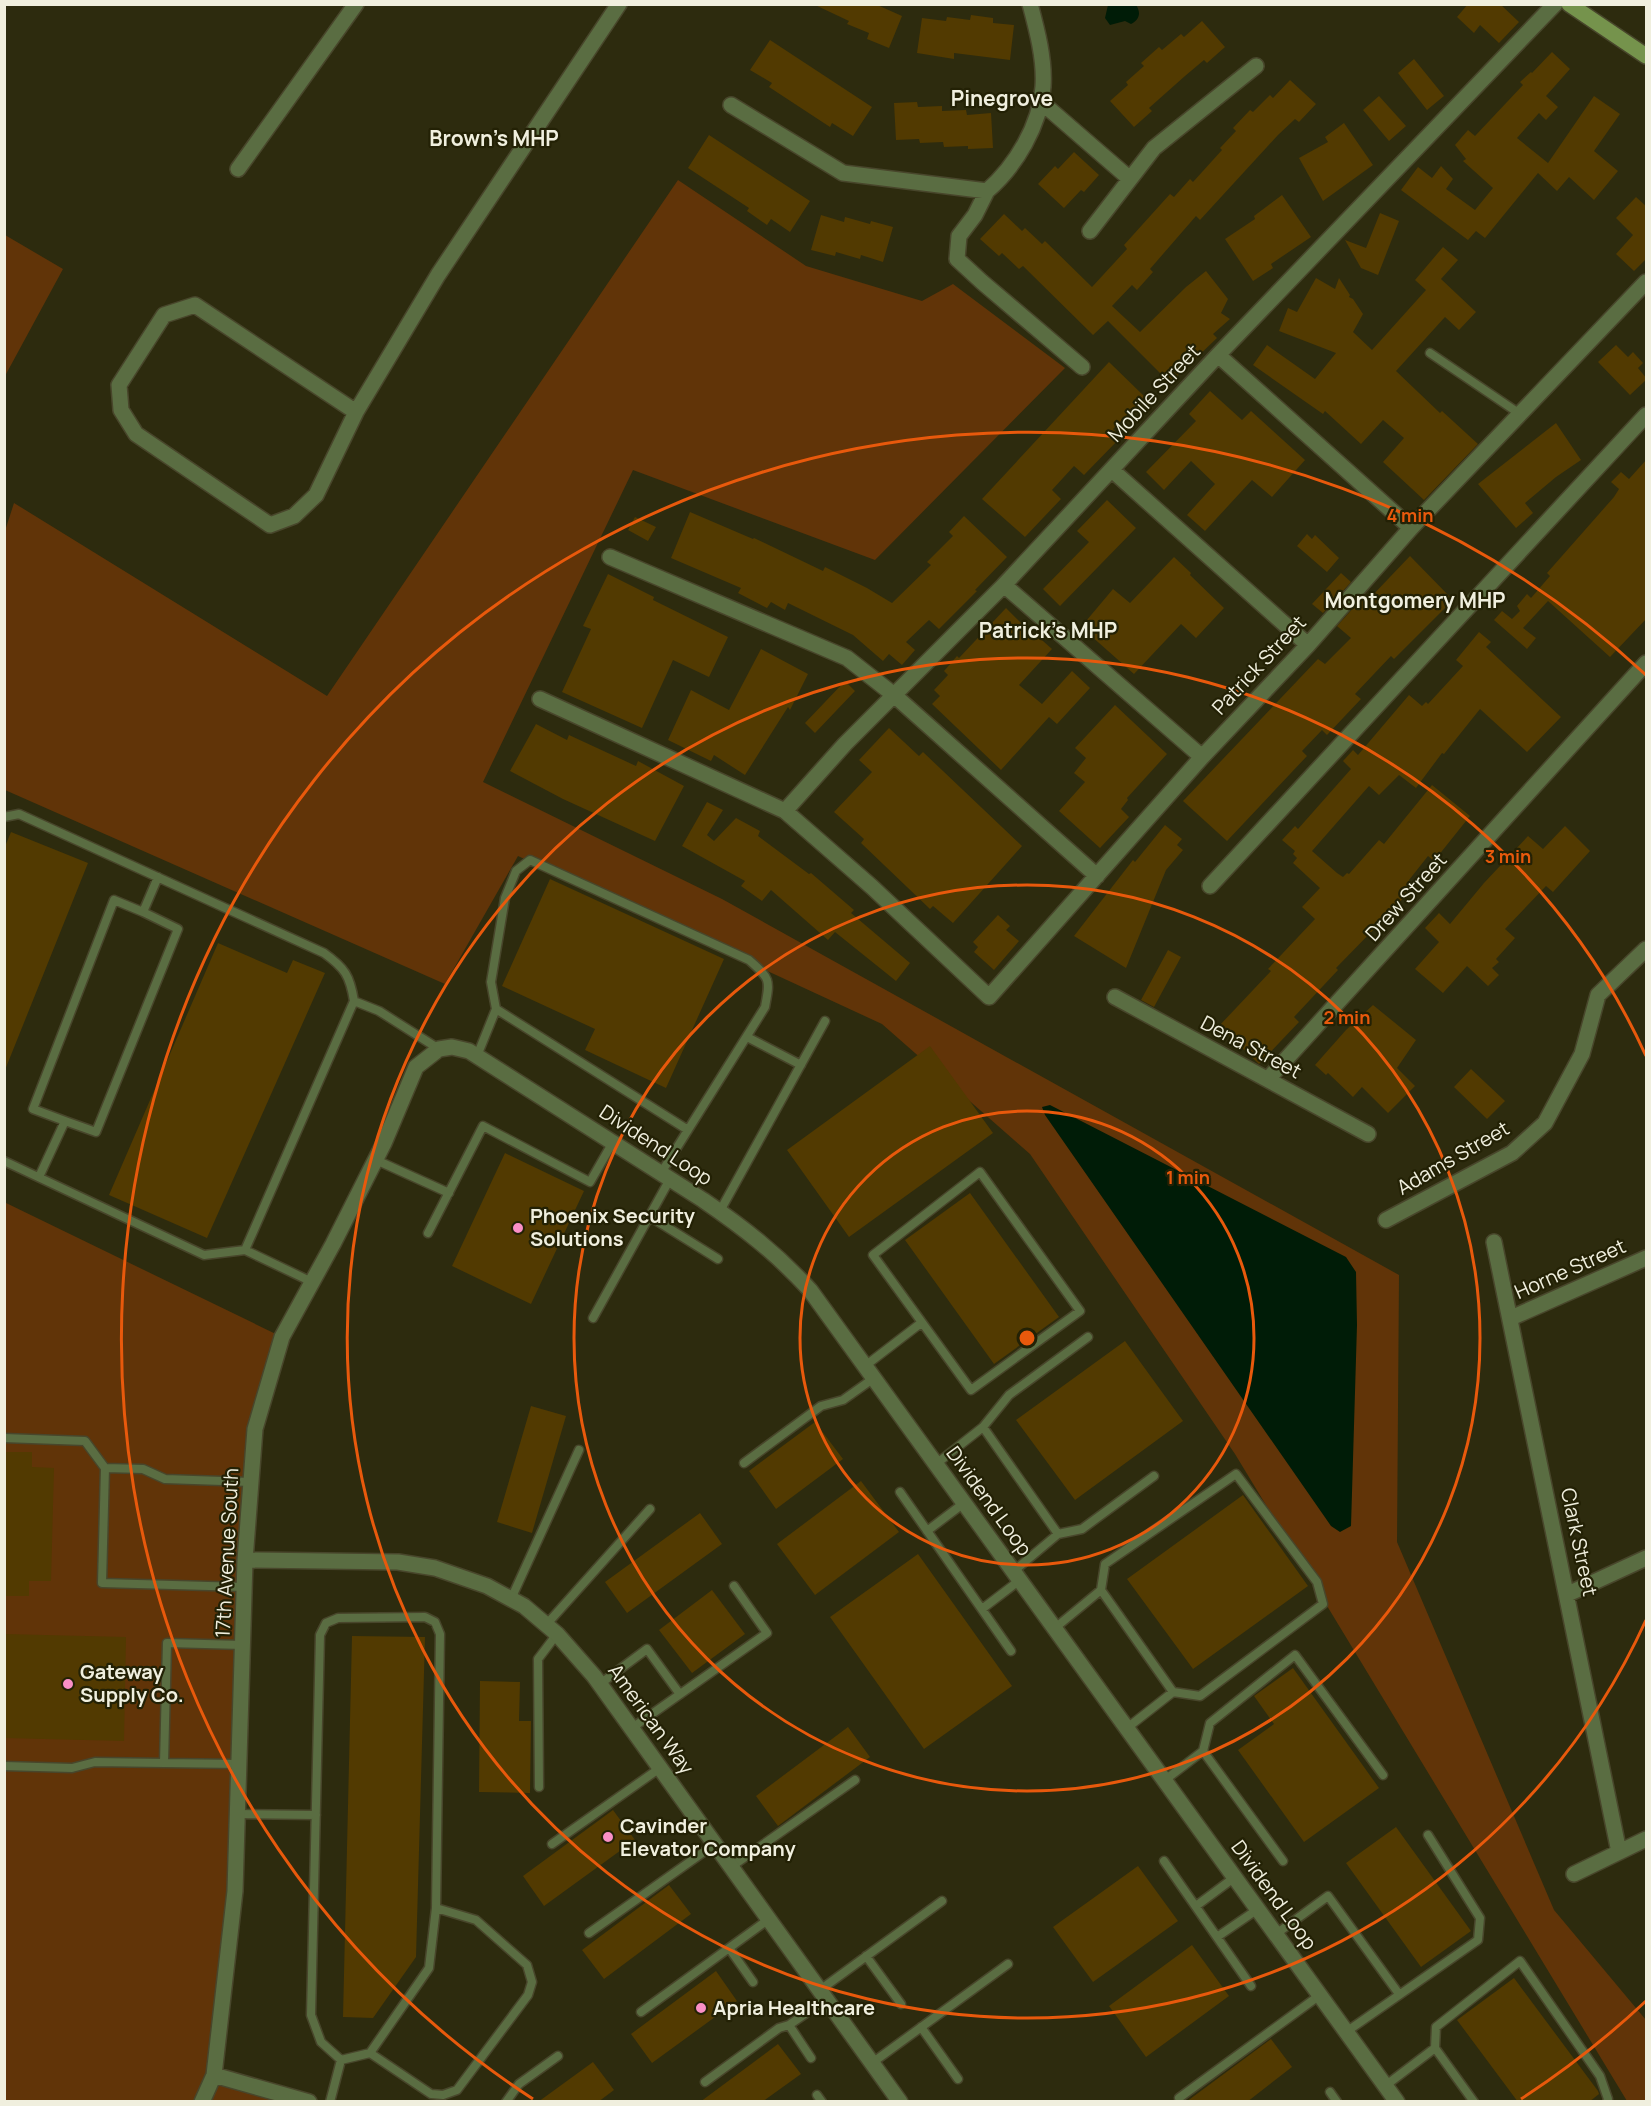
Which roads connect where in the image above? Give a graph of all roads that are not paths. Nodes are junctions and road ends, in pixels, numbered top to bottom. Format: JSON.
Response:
{"nodes":[{"id":1,"x":356,"y":4,"type":"edge"},
{"id":2,"x":619,"y":4,"type":"edge"},
{"id":3,"x":1030,"y":4,"type":"edge"},
{"id":4,"x":1555,"y":4,"type":"edge"},
{"id":5,"x":1569,"y":4,"type":"edge"},
{"id":6,"x":1647,"y":56,"type":"edge"},
{"id":7,"x":1256,"y":66,"type":"dead end"},
{"id":8,"x":1040,"y":101,"type":"junction"},
{"id":9,"x":731,"y":105,"type":"dead end"},
{"id":10,"x":238,"y":169,"type":"dead end"},
{"id":11,"x":1130,"y":179,"type":"junction"},
{"id":12,"x":987,"y":190,"type":"junction"},
{"id":13,"x":1090,"y":231,"type":"dead end"},
{"id":14,"x":1644,"y":290,"type":"edge"},
{"id":15,"x":1430,"y":353,"type":"dead end"},
{"id":16,"x":1218,"y":355,"type":"junction"},
{"id":17,"x":1082,"y":367,"type":"dead end"},
{"id":18,"x":356,"y":412,"type":"junction"},
{"id":19,"x":1520,"y":414,"type":"junction"},
{"id":20,"x":1647,"y":415,"type":"edge"},
{"id":21,"x":1112,"y":470,"type":"junction"},
{"id":22,"x":1411,"y":528,"type":"junction"},
{"id":23,"x":610,"y":557,"type":"dead end"},
{"id":24,"x":1004,"y":585,"type":"junction"},
{"id":25,"x":1308,"y":645,"type":"junction"},
{"id":26,"x":1647,"y":663,"type":"edge"},
{"id":27,"x":894,"y":695,"type":"junction"},
{"id":28,"x":540,"y":699,"type":"dead end"},
{"id":29,"x":1202,"y":757,"type":"junction"},
{"id":30,"x":785,"y":811,"type":"junction"},
{"id":31,"x":4,"y":816,"type":"edge"},
{"id":32,"x":1097,"y":876,"type":"junction"},
{"id":33,"x":158,"y":877,"type":"junction"},
{"id":34,"x":1210,"y":886,"type":"dead end"},
{"id":35,"x":143,"y":912,"type":"junction"},
{"id":36,"x":1643,"y":957,"type":"edge"},
{"id":37,"x":1114,"y":998,"type":"dead end"},
{"id":38,"x":354,"y":1001,"type":"junction"},
{"id":39,"x":496,"y":1009,"type":"junction"},
{"id":40,"x":825,"y":1021,"type":"dead end"},
{"id":41,"x":747,"y":1037,"type":"junction"},
{"id":42,"x":439,"y":1049,"type":"junction"},
{"id":43,"x":477,"y":1056,"type":"junction"},
{"id":44,"x":801,"y":1065,"type":"junction"},
{"id":45,"x":1268,"y":1079,"type":"junction"},
{"id":46,"x":64,"y":1121,"type":"junction"},
{"id":47,"x":688,"y":1130,"type":"junction"},
{"id":48,"x":1368,"y":1134,"type":"dead end"},
{"id":49,"x":613,"y":1142,"type":"junction"},
{"id":50,"x":376,"y":1160,"type":"junction"},
{"id":51,"x":4,"y":1161,"type":"edge"},
{"id":52,"x":666,"y":1176,"type":"junction"},
{"id":53,"x":39,"y":1177,"type":"junction"},
{"id":54,"x":449,"y":1193,"type":"junction"},
{"id":55,"x":720,"y":1211,"type":"junction"},
{"id":56,"x":649,"y":1216,"type":"junction"},
{"id":57,"x":1386,"y":1220,"type":"dead end"},
{"id":58,"x":428,"y":1233,"type":"dead end"},
{"id":59,"x":1494,"y":1242,"type":"dead end"},
{"id":60,"x":245,"y":1251,"type":"junction"},
{"id":61,"x":1647,"y":1258,"type":"edge"},
{"id":62,"x":718,"y":1259,"type":"dead end"},
{"id":63,"x":312,"y":1282,"type":"junction"},
{"id":64,"x":592,"y":1318,"type":"dead end"},
{"id":65,"x":1511,"y":1318,"type":"junction"},
{"id":66,"x":921,"y":1323,"type":"junction"},
{"id":67,"x":1088,"y":1338,"type":"dead end"},
{"id":68,"x":869,"y":1372,"type":"junction"},
{"id":69,"x":983,"y":1427,"type":"junction"},
{"id":70,"x":4,"y":1438,"type":"edge"},
{"id":71,"x":579,"y":1450,"type":"dead end"},
{"id":72,"x":744,"y":1463,"type":"dead end"},
{"id":73,"x":936,"y":1464,"type":"junction"},
{"id":74,"x":105,"y":1468,"type":"junction"},
{"id":75,"x":1154,"y":1476,"type":"dead end"},
{"id":76,"x":251,"y":1482,"type":"junction"},
{"id":77,"x":900,"y":1492,"type":"dead end"},
{"id":78,"x":964,"y":1503,"type":"junction"},
{"id":79,"x":650,"y":1509,"type":"dead end"},
{"id":80,"x":927,"y":1531,"type":"junction"},
{"id":81,"x":1058,"y":1534,"type":"junction"},
{"id":82,"x":1647,"y":1558,"type":"edge"},
{"id":83,"x":245,"y":1560,"type":"junction"},
{"id":84,"x":1017,"y":1576,"type":"junction"},
{"id":85,"x":734,"y":1586,"type":"dead end"},
{"id":86,"x":244,"y":1587,"type":"junction"},
{"id":87,"x":1101,"y":1590,"type":"junction"},
{"id":88,"x":1568,"y":1594,"type":"junction"},
{"id":89,"x":511,"y":1599,"type":"junction"},
{"id":90,"x":982,"y":1609,"type":"junction"},
{"id":91,"x":1055,"y":1628,"type":"junction"},
{"id":92,"x":552,"y":1630,"type":"junction"},
{"id":93,"x":243,"y":1645,"type":"junction"},
{"id":94,"x":1011,"y":1651,"type":"dead end"},
{"id":95,"x":600,"y":1684,"type":"junction"},
{"id":96,"x":1173,"y":1692,"type":"junction"},
{"id":97,"x":679,"y":1693,"type":"junction"},
{"id":98,"x":632,"y":1728,"type":"junction"},
{"id":99,"x":1127,"y":1728,"type":"junction"},
{"id":100,"x":1203,"y":1751,"type":"junction"},
{"id":101,"x":164,"y":1763,"type":"junction"},
{"id":102,"x":239,"y":1764,"type":"junction"},
{"id":103,"x":4,"y":1766,"type":"edge"},
{"id":104,"x":660,"y":1768,"type":"junction"},
{"id":105,"x":1383,"y":1775,"type":"dead end"},
{"id":106,"x":855,"y":1780,"type":"dead end"},
{"id":107,"x":1165,"y":1780,"type":"junction"},
{"id":108,"x":539,"y":1787,"type":"dead end"},
{"id":109,"x":237,"y":1814,"type":"junction"},
{"id":110,"x":316,"y":1815,"type":"junction"},
{"id":111,"x":1428,"y":1835,"type":"dead end"},
{"id":112,"x":1647,"y":1839,"type":"edge"},
{"id":113,"x":552,"y":1844,"type":"dead end"},
{"id":114,"x":716,"y":1844,"type":"junction"},
{"id":115,"x":1619,"y":1852,"type":"junction"},
{"id":116,"x":1164,"y":1861,"type":"dead end"},
{"id":117,"x":1283,"y":1861,"type":"dead end"},
{"id":118,"x":731,"y":1867,"type":"junction"},
{"id":119,"x":1574,"y":1874,"type":"dead end"},
{"id":120,"x":1235,"y":1877,"type":"junction"},
{"id":121,"x":942,"y":1901,"type":"dead end"},
{"id":122,"x":1196,"y":1906,"type":"junction"},
{"id":123,"x":436,"y":1908,"type":"junction"},
{"id":124,"x":1257,"y":1909,"type":"junction"},
{"id":125,"x":769,"y":1919,"type":"junction"},
{"id":126,"x":589,"y":1933,"type":"dead end"},
{"id":127,"x":1276,"y":1934,"type":"junction"},
{"id":128,"x":1217,"y":1937,"type":"junction"},
{"id":129,"x":729,"y":1948,"type":"junction"},
{"id":130,"x":866,"y":1956,"type":"junction"},
{"id":131,"x":1008,"y":1964,"type":"dead end"},
{"id":132,"x":753,"y":1982,"type":"dead end"},
{"id":133,"x":1251,"y":1986,"type":"dead end"},
{"id":134,"x":1399,"y":1994,"type":"junction"},
{"id":135,"x":823,"y":1995,"type":"junction"},
{"id":136,"x":1320,"y":1995,"type":"junction"},
{"id":137,"x":901,"y":2004,"type":"dead end"},
{"id":138,"x":641,"y":2012,"type":"dead end"},
{"id":139,"x":789,"y":2025,"type":"junction"},
{"id":140,"x":921,"y":2027,"type":"junction"},
{"id":141,"x":1346,"y":2032,"type":"junction"},
{"id":142,"x":1435,"y":2048,"type":"junction"},
{"id":143,"x":370,"y":2053,"type":"junction"},
{"id":144,"x":558,"y":2056,"type":"dead end"},
{"id":145,"x":811,"y":2058,"type":"dead end"},
{"id":146,"x":341,"y":2060,"type":"junction"},
{"id":147,"x":872,"y":2063,"type":"junction"},
{"id":148,"x":214,"y":2075,"type":"junction"},
{"id":149,"x":958,"y":2079,"type":"dead end"},
{"id":150,"x":705,"y":2082,"type":"dead end"},
{"id":151,"x":1385,"y":2086,"type":"junction"},
{"id":152,"x":1330,"y":2092,"type":"dead end"},
{"id":153,"x":1179,"y":2098,"type":"dead end"},
{"id":154,"x":202,"y":2102,"type":"edge"},
{"id":155,"x":309,"y":2102,"type":"edge"},
{"id":156,"x":330,"y":2102,"type":"edge"},
{"id":157,"x":506,"y":2102,"type":"edge"},
{"id":158,"x":900,"y":2102,"type":"edge"},
{"id":159,"x":1336,"y":2102,"type":"edge"},
{"id":160,"x":1396,"y":2102,"type":"edge"},
{"id":161,"x":1474,"y":2102,"type":"edge"},
{"id":162,"x":1607,"y":2102,"type":"edge"}],
"edges":[{"from":1,"to":10,"type":"street"},
{"from":2,"to":18,"type":"street"},
{"from":3,"to":8,"type":"street"},
{"from":4,"to":16,"type":"street","name":"Mobile Street"},
{"from":5,"to":6,"type":"main road"},
{"from":7,"to":11,"type":"street"},
{"from":8,"to":11,"type":"street"},
{"from":8,"to":12,"type":"street"},
{"from":9,"to":12,"type":"street"},
{"from":11,"to":13,"type":"street"},
{"from":12,"to":17,"type":"street"},
{"from":14,"to":19,"type":"street","name":"Patrick Street"},
{"from":15,"to":19,"type":"lane"},
{"from":16,"to":21,"type":"street","name":"Mobile Street"},
{"from":16,"to":22,"type":"street"},
{"from":18,"to":18,"type":"street"},
{"from":19,"to":22,"type":"street","name":"Patrick Street"},
{"from":20,"to":34,"type":"street"},
{"from":21,"to":24,"type":"street","name":"Mobile Street"},
{"from":21,"to":25,"type":"street"},
{"from":22,"to":25,"type":"street","name":"Patrick Street"},
{"from":23,"to":27,"type":"street"},
{"from":24,"to":27,"type":"street","name":"Mobile Street"},
{"from":24,"to":29,"type":"street"},
{"from":25,"to":29,"type":"street","name":"Patrick Street"},
{"from":26,"to":45,"type":"street","name":"Drew Street"},
{"from":27,"to":30,"type":"street","name":"Mobile Street"},
{"from":27,"to":32,"type":"street"},
{"from":28,"to":30,"type":"street"},
{"from":29,"to":32,"type":"street","name":"Patrick Street"},
{"from":30,"to":32,"type":"street","name":"Patrick Street"},
{"from":31,"to":33,"type":"lane"},
{"from":33,"to":35,"type":"lane"},
{"from":33,"to":38,"type":"lane"},
{"from":35,"to":46,"type":"lane"},
{"from":35,"to":46,"type":"lane"},
{"from":36,"to":57,"type":"street","name":"Adams Street"},
{"from":37,"to":45,"type":"street","name":"Dena Street"},
{"from":38,"to":42,"type":"lane"},
{"from":38,"to":60,"type":"lane"},
{"from":39,"to":41,"type":"lane"},
{"from":39,"to":43,"type":"lane"},
{"from":39,"to":47,"type":"lane"},
{"from":40,"to":44,"type":"lane"},
{"from":41,"to":44,"type":"lane"},
{"from":41,"to":47,"type":"lane"},
{"from":42,"to":43,"type":"street","name":"Dividend Loop"},
{"from":42,"to":50,"type":"street","name":"17th Avenue South"},
{"from":43,"to":49,"type":"street","name":"Dividend Loop"},
{"from":44,"to":55,"type":"lane"},
{"from":45,"to":48,"type":"street","name":"Dena Street"},
{"from":46,"to":53,"type":"lane"},
{"from":47,"to":52,"type":"lane"},
{"from":49,"to":52,"type":"street","name":"Dividend Loop"},
{"from":49,"to":54,"type":"lane"},
{"from":50,"to":54,"type":"lane"},
{"from":50,"to":63,"type":"street","name":"17th Avenue South"},
{"from":51,"to":53,"type":"lane"},
{"from":52,"to":55,"type":"street","name":"Dividend Loop"},
{"from":52,"to":56,"type":"lane"},
{"from":53,"to":60,"type":"lane"},
{"from":54,"to":58,"type":"lane"},
{"from":55,"to":68,"type":"street","name":"Dividend Loop"},
{"from":56,"to":62,"type":"lane"},
{"from":56,"to":64,"type":"lane"},
{"from":59,"to":65,"type":"street","name":"Clark Street"},
{"from":60,"to":63,"type":"lane"},
{"from":61,"to":65,"type":"street","name":"Horne Street"},
{"from":63,"to":76,"type":"street","name":"17th Avenue South"},
{"from":65,"to":88,"type":"street","name":"Clark Street"},
{"from":66,"to":66,"type":"lane"},
{"from":66,"to":68,"type":"lane"},
{"from":67,"to":69,"type":"lane"},
{"from":68,"to":72,"type":"lane"},
{"from":68,"to":73,"type":"street","name":"Dividend Loop"},
{"from":69,"to":73,"type":"lane"},
{"from":69,"to":81,"type":"lane"},
{"from":70,"to":74,"type":"lane"},
{"from":71,"to":89,"type":"lane"},
{"from":73,"to":78,"type":"street","name":"Dividend Loop"},
{"from":74,"to":76,"type":"lane"},
{"from":74,"to":86,"type":"lane"},
{"from":75,"to":81,"type":"lane"},
{"from":76,"to":83,"type":"street","name":"17th Avenue South"},
{"from":77,"to":80,"type":"lane"},
{"from":78,"to":80,"type":"lane"},
{"from":78,"to":84,"type":"street","name":"Dividend Loop"},
{"from":79,"to":92,"type":"lane"},
{"from":80,"to":90,"type":"lane"},
{"from":81,"to":84,"type":"lane"},
{"from":82,"to":88,"type":"street"},
{"from":83,"to":86,"type":"street","name":"17th Avenue South"},
{"from":83,"to":89,"type":"street","name":"American Way"},
{"from":84,"to":90,"type":"lane"},
{"from":84,"to":91,"type":"street","name":"Dividend Loop"},
{"from":85,"to":97,"type":"lane"},
{"from":86,"to":93,"type":"street","name":"17th Avenue South"},
{"from":87,"to":91,"type":"lane"},
{"from":87,"to":96,"type":"lane"},
{"from":87,"to":96,"type":"lane"},
{"from":88,"to":115,"type":"street","name":"Clark Street"},
{"from":89,"to":92,"type":"street","name":"American Way"},
{"from":90,"to":94,"type":"lane"},
{"from":91,"to":99,"type":"street","name":"Dividend Loop"},
{"from":92,"to":95,"type":"street","name":"American Way"},
{"from":92,"to":108,"type":"lane"},
{"from":93,"to":101,"type":"lane"},
{"from":93,"to":102,"type":"street","name":"17th Avenue South"},
{"from":95,"to":97,"type":"lane"},
{"from":95,"to":98,"type":"street","name":"American Way"},
{"from":96,"to":99,"type":"lane"},
{"from":97,"to":98,"type":"lane"},
{"from":98,"to":104,"type":"street","name":"American Way"},
{"from":99,"to":107,"type":"street","name":"Dividend Loop"},
{"from":100,"to":105,"type":"lane"},
{"from":100,"to":107,"type":"lane"},
{"from":100,"to":117,"type":"lane"},
{"from":101,"to":102,"type":"lane"},
{"from":101,"to":103,"type":"lane"},
{"from":102,"to":109,"type":"street","name":"17th Avenue South"},
{"from":104,"to":113,"type":"lane"},
{"from":104,"to":114,"type":"street","name":"American Way"},
{"from":106,"to":118,"type":"lane"},
{"from":107,"to":120,"type":"street","name":"Dividend Loop"},
{"from":109,"to":110,"type":"lane"},
{"from":109,"to":148,"type":"street","name":"17th Avenue South"},
{"from":110,"to":123,"type":"lane"},
{"from":110,"to":146,"type":"lane"},
{"from":111,"to":134,"type":"lane"},
{"from":112,"to":115,"type":"street"},
{"from":114,"to":118,"type":"street","name":"American Way"},
{"from":114,"to":126,"type":"lane"},
{"from":115,"to":119,"type":"street"},
{"from":116,"to":122,"type":"lane"},
{"from":118,"to":125,"type":"street","name":"American Way"},
{"from":120,"to":122,"type":"lane"},
{"from":120,"to":124,"type":"street","name":"Dividend Loop"},
{"from":121,"to":130,"type":"lane"},
{"from":122,"to":128,"type":"lane"},
{"from":123,"to":143,"type":"lane"},
{"from":123,"to":143,"type":"lane"},
{"from":124,"to":127,"type":"street","name":"Dividend Loop"},
{"from":124,"to":128,"type":"lane"},
{"from":125,"to":129,"type":"lane"},
{"from":125,"to":135,"type":"street","name":"American Way"},
{"from":127,"to":134,"type":"lane"},
{"from":127,"to":136,"type":"street","name":"Dividend Loop"},
{"from":128,"to":133,"type":"lane"},
{"from":129,"to":132,"type":"lane"},
{"from":129,"to":138,"type":"lane"},
{"from":130,"to":135,"type":"lane"},
{"from":130,"to":137,"type":"lane"},
{"from":131,"to":140,"type":"lane"},
{"from":134,"to":141,"type":"lane"},
{"from":135,"to":139,"type":"lane"},
{"from":135,"to":147,"type":"street","name":"American Way"},
{"from":136,"to":141,"type":"street","name":"Dividend Loop"},
{"from":136,"to":153,"type":"lane"},
{"from":139,"to":145,"type":"lane"},
{"from":139,"to":150,"type":"lane"},
{"from":140,"to":147,"type":"lane"},
{"from":140,"to":149,"type":"lane"},
{"from":141,"to":151,"type":"street","name":"Dividend Loop"},
{"from":142,"to":151,"type":"lane"},
{"from":142,"to":161,"type":"lane"},
{"from":142,"to":162,"type":"lane"},
{"from":143,"to":146,"type":"lane"},
{"from":144,"to":157,"type":"lane"},
{"from":146,"to":156,"type":"lane"},
{"from":147,"to":158,"type":"street","name":"American Way"},
{"from":148,"to":154,"type":"street","name":"17th Avenue South"},
{"from":148,"to":155,"type":"street"},
{"from":151,"to":160,"type":"street","name":"Dividend Loop"},
{"from":152,"to":159,"type":"lane"}]}
